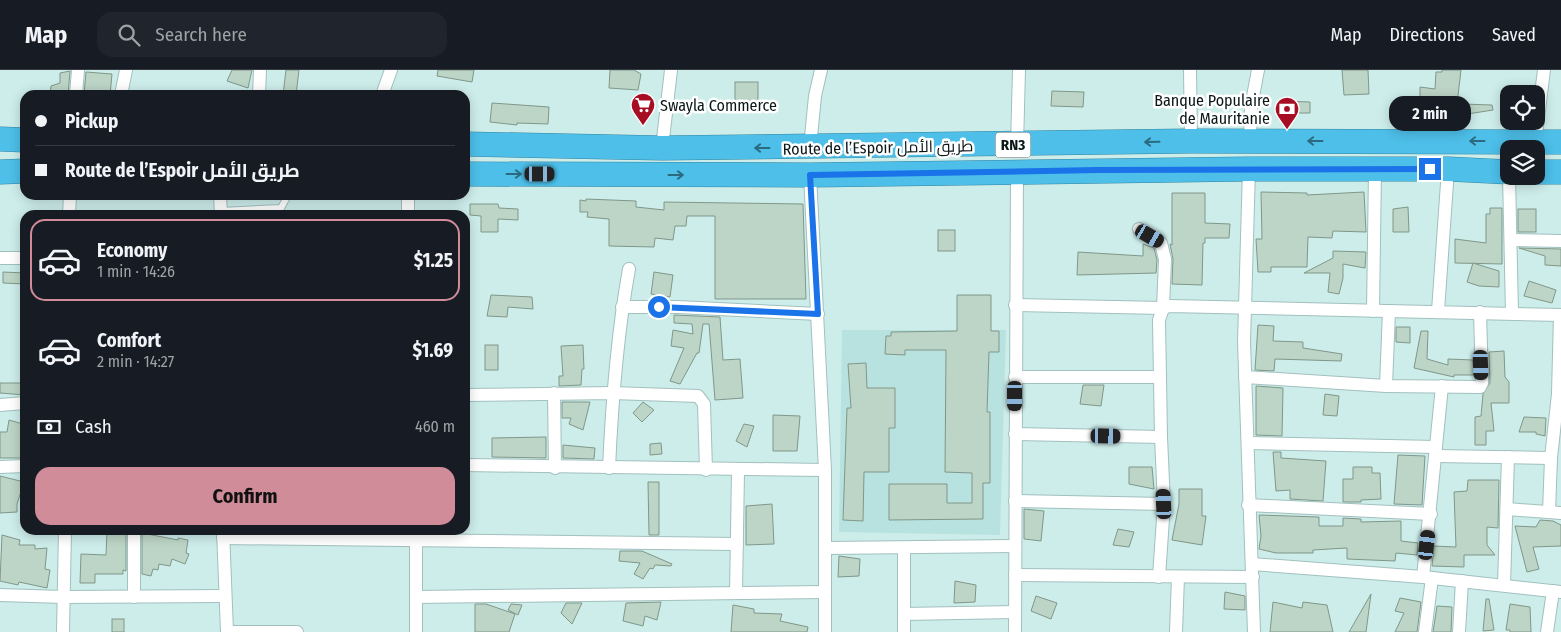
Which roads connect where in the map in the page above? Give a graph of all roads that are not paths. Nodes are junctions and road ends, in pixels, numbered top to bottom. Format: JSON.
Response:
{"nodes":[{"id":1,"x":78,"y":70,"type":"edge"},
{"id":2,"x":126,"y":70,"type":"edge"},
{"id":3,"x":260,"y":70,"type":"edge"},
{"id":4,"x":391,"y":70,"type":"edge"},
{"id":5,"x":671,"y":70,"type":"edge"},
{"id":6,"x":821,"y":70,"type":"edge"},
{"id":7,"x":1019,"y":70,"type":"edge"},
{"id":8,"x":1190,"y":70,"type":"edge"},
{"id":9,"x":1258,"y":70,"type":"edge"},
{"id":10,"x":1544,"y":70,"type":"edge"},
{"id":11,"x":76,"y":90,"type":"edge"},
{"id":12,"x":122,"y":90,"type":"edge"},
{"id":13,"x":259,"y":90,"type":"edge"},
{"id":14,"x":384,"y":90,"type":"edge"},
{"id":15,"x":0,"y":139,"type":"edge"},
{"id":16,"x":20,"y":140,"type":"edge"},
{"id":17,"x":1535,"y":140,"type":"edge"},
{"id":18,"x":1191,"y":141,"type":"junction"},
{"id":19,"x":1250,"y":141,"type":"junction"},
{"id":20,"x":1500,"y":142,"type":"edge"},
{"id":21,"x":1545,"y":142,"type":"edge"},
{"id":22,"x":1561,"y":142,"type":"edge"},
{"id":23,"x":470,"y":144,"type":"edge"},
{"id":24,"x":1017,"y":145,"type":"junction"},
{"id":25,"x":662,"y":148,"type":"junction"},
{"id":26,"x":810,"y":148,"type":"junction"},
{"id":27,"x":1248,"y":169,"type":"junction"},
{"id":28,"x":1448,"y":169,"type":"junction"},
{"id":29,"x":1375,"y":170,"type":"junction"},
{"id":30,"x":20,"y":171,"type":"edge"},
{"id":31,"x":0,"y":172,"type":"edge"},
{"id":32,"x":1016,"y":172,"type":"junction"},
{"id":33,"x":1500,"y":172,"type":"edge"},
{"id":34,"x":1545,"y":172,"type":"edge"},
{"id":35,"x":1561,"y":172,"type":"edge"},
{"id":36,"x":470,"y":174,"type":"edge"},
{"id":37,"x":810,"y":175,"type":"junction"},
{"id":38,"x":1509,"y":185,"type":"edge"},
{"id":39,"x":285,"y":200,"type":"edge"},
{"id":40,"x":257,"y":210,"type":"edge"},
{"id":41,"x":1139,"y":229,"type":"dead end"},
{"id":42,"x":1512,"y":240,"type":"junction"},
{"id":43,"x":1561,"y":241,"type":"edge"},
{"id":44,"x":0,"y":258,"type":"edge"},
{"id":45,"x":20,"y":258,"type":"edge"},
{"id":46,"x":629,"y":269,"type":"dead end"},
{"id":47,"x":1016,"y":305,"type":"junction"},
{"id":48,"x":622,"y":307,"type":"junction"},
{"id":49,"x":1244,"y":307,"type":"junction"},
{"id":50,"x":1163,"y":308,"type":"junction"},
{"id":51,"x":1373,"y":311,"type":"junction"},
{"id":52,"x":1389,"y":311,"type":"junction"},
{"id":53,"x":1438,"y":312,"type":"junction"},
{"id":54,"x":1480,"y":312,"type":"junction"},
{"id":55,"x":1512,"y":313,"type":"junction"},
{"id":56,"x":818,"y":314,"type":"junction"},
{"id":57,"x":1560,"y":315,"type":"edge"},
{"id":58,"x":1015,"y":377,"type":"junction"},
{"id":59,"x":1160,"y":377,"type":"junction"},
{"id":60,"x":1245,"y":377,"type":"junction"},
{"id":61,"x":1386,"y":386,"type":"junction"},
{"id":62,"x":1442,"y":386,"type":"junction"},
{"id":63,"x":554,"y":393,"type":"junction"},
{"id":64,"x":613,"y":393,"type":"junction"},
{"id":65,"x":1560,"y":394,"type":"edge"},
{"id":66,"x":470,"y":395,"type":"edge"},
{"id":67,"x":20,"y":403,"type":"edge"},
{"id":68,"x":0,"y":405,"type":"edge"},
{"id":69,"x":1015,"y":434,"type":"junction"},
{"id":70,"x":1160,"y":437,"type":"junction"},
{"id":71,"x":1248,"y":443,"type":"junction"},
{"id":72,"x":1436,"y":451,"type":"junction"},
{"id":73,"x":1555,"y":451,"type":"edge"},
{"id":74,"x":1508,"y":457,"type":"junction"},
{"id":75,"x":470,"y":465,"type":"edge"},
{"id":76,"x":20,"y":466,"type":"edge"},
{"id":77,"x":0,"y":467,"type":"edge"},
{"id":78,"x":555,"y":468,"type":"junction"},
{"id":79,"x":609,"y":468,"type":"junction"},
{"id":80,"x":706,"y":470,"type":"junction"},
{"id":81,"x":825,"y":470,"type":"junction"},
{"id":82,"x":738,"y":471,"type":"junction"},
{"id":83,"x":1015,"y":501,"type":"junction"},
{"id":84,"x":1164,"y":504,"type":"junction"},
{"id":85,"x":1248,"y":505,"type":"junction"},
{"id":86,"x":1507,"y":509,"type":"junction"},
{"id":87,"x":1555,"y":512,"type":"edge"},
{"id":88,"x":1431,"y":514,"type":"junction"},
{"id":89,"x":65,"y":535,"type":"edge"},
{"id":90,"x":134,"y":535,"type":"edge"},
{"id":91,"x":223,"y":535,"type":"edge"},
{"id":92,"x":320,"y":535,"type":"edge"},
{"id":93,"x":416,"y":536,"type":"edge"},
{"id":94,"x":737,"y":544,"type":"junction"},
{"id":95,"x":1015,"y":546,"type":"junction"},
{"id":96,"x":826,"y":548,"type":"junction"},
{"id":97,"x":904,"y":548,"type":"junction"},
{"id":98,"x":1252,"y":564,"type":"junction"},
{"id":99,"x":1015,"y":575,"type":"junction"},
{"id":100,"x":1178,"y":576,"type":"junction"},
{"id":101,"x":1159,"y":577,"type":"junction"},
{"id":102,"x":1253,"y":577,"type":"junction"},
{"id":103,"x":1427,"y":577,"type":"junction"},
{"id":104,"x":1462,"y":581,"type":"junction"},
{"id":105,"x":1504,"y":585,"type":"junction"},
{"id":106,"x":826,"y":592,"type":"junction"},
{"id":107,"x":1557,"y":592,"type":"edge"},
{"id":108,"x":736,"y":593,"type":"junction"},
{"id":109,"x":0,"y":595,"type":"edge"},
{"id":110,"x":224,"y":596,"type":"junction"},
{"id":111,"x":134,"y":597,"type":"junction"},
{"id":112,"x":416,"y":597,"type":"junction"},
{"id":113,"x":64,"y":598,"type":"junction"},
{"id":114,"x":1015,"y":612,"type":"junction"},
{"id":115,"x":904,"y":614,"type":"junction"},
{"id":116,"x":64,"y":632,"type":"edge"},
{"id":117,"x":227,"y":632,"type":"edge"},
{"id":118,"x":297,"y":632,"type":"edge"},
{"id":119,"x":416,"y":632,"type":"edge"},
{"id":120,"x":825,"y":632,"type":"edge"},
{"id":121,"x":904,"y":632,"type":"edge"},
{"id":122,"x":1015,"y":632,"type":"edge"},
{"id":123,"x":1176,"y":632,"type":"edge"},
{"id":124,"x":1254,"y":632,"type":"edge"},
{"id":125,"x":1425,"y":632,"type":"edge"},
{"id":126,"x":1459,"y":632,"type":"edge"},
{"id":127,"x":1547,"y":632,"type":"edge"}],
"edges":[{"from":1,"to":11,"type":"street"},
{"from":2,"to":12,"type":"street"},
{"from":3,"to":13,"type":"street"},
{"from":4,"to":14,"type":"street"},
{"from":5,"to":25,"type":"street"},
{"from":6,"to":26,"type":"street"},
{"from":7,"to":24,"type":"street"},
{"from":8,"to":18,"type":"street"},
{"from":9,"to":19,"type":"street"},
{"from":10,"to":17,"type":"street"},
{"from":15,"to":16,"type":"highway"},
{"from":18,"to":19,"type":"highway","name":"Route de l’Espoir طريق الأمل","number":"RN3"},
{"from":18,"to":24,"type":"highway","name":"Route de l’Espoir طريق الأمل","number":"RN3","one_way":true},
{"from":20,"to":19,"type":"highway","name":"Route de l’Espoir طريق الأمل","number":"RN3","one_way":true},
{"from":21,"to":22,"type":"highway","name":"Route de l’Espoir طريق الأمل","number":"RN3"},
{"from":23,"to":25,"type":"highway","name":"Route de l’Espoir طريق الأمل","number":"RN3"},
{"from":24,"to":26,"type":"highway","name":"Route de l’Espoir طريق الأمل","number":"RN3"},
{"from":26,"to":25,"type":"highway","name":"Route de l’Espoir طريق الأمل","number":"RN3","one_way":true},
{"from":27,"to":29,"type":"highway","name":"Route de l’Espoir طريق الأمل","number":"RN3"},
{"from":27,"to":32,"type":"highway","name":"Route de l’Espoir طريق الأمل","number":"RN3"},
{"from":27,"to":49,"type":"street"},
{"from":28,"to":29,"type":"highway","name":"Route de l’Espoir طريق الأمل","number":"RN3"},
{"from":28,"to":33,"type":"highway","name":"Route de l’Espoir طريق الأمل","number":"RN3"},
{"from":28,"to":53,"type":"street"},
{"from":29,"to":51,"type":"street"},
{"from":30,"to":31,"type":"highway"},
{"from":32,"to":37,"type":"highway","name":"Route de l’Espoir طريق الأمل","number":"RN3"},
{"from":32,"to":47,"type":"street"},
{"from":34,"to":35,"type":"highway"},
{"from":36,"to":37,"type":"highway","name":"Route de l’Espoir طريق الأمل","number":"RN3","one_way":true},
{"from":37,"to":56,"type":"street"},
{"from":38,"to":42,"type":"street"},
{"from":39,"to":40,"type":"lane"},
{"from":41,"to":50,"type":"street"},
{"from":42,"to":43,"type":"street"},
{"from":42,"to":55,"type":"street"},
{"from":44,"to":45,"type":"street"},
{"from":46,"to":48,"type":"street"},
{"from":47,"to":50,"type":"street"},
{"from":47,"to":58,"type":"street"},
{"from":48,"to":56,"type":"street"},
{"from":48,"to":64,"type":"street"},
{"from":49,"to":50,"type":"street"},
{"from":49,"to":51,"type":"street"},
{"from":49,"to":60,"type":"street"},
{"from":50,"to":59,"type":"street"},
{"from":51,"to":52,"type":"street"},
{"from":52,"to":53,"type":"street"},
{"from":52,"to":61,"type":"street"},
{"from":53,"to":54,"type":"street"},
{"from":54,"to":55,"type":"street"},
{"from":54,"to":62,"type":"street"},
{"from":55,"to":57,"type":"street"},
{"from":56,"to":81,"type":"street"},
{"from":57,"to":65,"type":"street"},
{"from":58,"to":59,"type":"street"},
{"from":58,"to":69,"type":"street"},
{"from":59,"to":70,"type":"street"},
{"from":60,"to":61,"type":"street"},
{"from":60,"to":71,"type":"street"},
{"from":61,"to":62,"type":"street"},
{"from":62,"to":72,"type":"street"},
{"from":63,"to":64,"type":"street"},
{"from":63,"to":66,"type":"street"},
{"from":63,"to":78,"type":"street"},
{"from":64,"to":79,"type":"street"},
{"from":64,"to":80,"type":"street"},
{"from":65,"to":73,"type":"street"},
{"from":67,"to":68,"type":"street"},
{"from":69,"to":70,"type":"street"},
{"from":69,"to":83,"type":"street"},
{"from":70,"to":84,"type":"street"},
{"from":71,"to":72,"type":"street"},
{"from":71,"to":85,"type":"street"},
{"from":72,"to":74,"type":"street"},
{"from":72,"to":88,"type":"street"},
{"from":73,"to":74,"type":"street"},
{"from":73,"to":87,"type":"street"},
{"from":74,"to":86,"type":"street"},
{"from":75,"to":78,"type":"street"},
{"from":76,"to":77,"type":"street"},
{"from":78,"to":79,"type":"street"},
{"from":79,"to":80,"type":"street"},
{"from":80,"to":82,"type":"street"},
{"from":81,"to":82,"type":"street"},
{"from":81,"to":96,"type":"street"},
{"from":82,"to":94,"type":"street"},
{"from":83,"to":84,"type":"street"},
{"from":83,"to":95,"type":"street"},
{"from":84,"to":101,"type":"street"},
{"from":85,"to":88,"type":"street"},
{"from":85,"to":98,"type":"street"},
{"from":86,"to":87,"type":"street"},
{"from":86,"to":105,"type":"street"},
{"from":88,"to":103,"type":"street"},
{"from":89,"to":113,"type":"street"},
{"from":90,"to":111,"type":"street"},
{"from":91,"to":110,"type":"street"},
{"from":92,"to":93,"type":"street"},
{"from":93,"to":94,"type":"street"},
{"from":93,"to":112,"type":"street"},
{"from":94,"to":108,"type":"street"},
{"from":95,"to":97,"type":"street"},
{"from":95,"to":99,"type":"street"},
{"from":96,"to":97,"type":"street"},
{"from":96,"to":106,"type":"street"},
{"from":97,"to":115,"type":"street"},
{"from":98,"to":102,"type":"street"},
{"from":98,"to":103,"type":"street"},
{"from":99,"to":101,"type":"street"},
{"from":99,"to":114,"type":"street"},
{"from":100,"to":101,"type":"street"},
{"from":100,"to":102,"type":"street"},
{"from":100,"to":123,"type":"street"},
{"from":102,"to":124,"type":"street"},
{"from":103,"to":104,"type":"street"},
{"from":103,"to":125,"type":"street"},
{"from":104,"to":105,"type":"street"},
{"from":104,"to":126,"type":"street"},
{"from":105,"to":107,"type":"street"},
{"from":106,"to":108,"type":"street"},
{"from":106,"to":120,"type":"street"},
{"from":107,"to":127,"type":"street"},
{"from":108,"to":112,"type":"street"},
{"from":109,"to":113,"type":"street"},
{"from":110,"to":111,"type":"street"},
{"from":110,"to":117,"type":"street"},
{"from":111,"to":113,"type":"street"},
{"from":112,"to":119,"type":"street"},
{"from":113,"to":116,"type":"street"},
{"from":114,"to":115,"type":"street"},
{"from":114,"to":122,"type":"street"},
{"from":115,"to":121,"type":"street"},
{"from":117,"to":118,"type":"street"}]}
